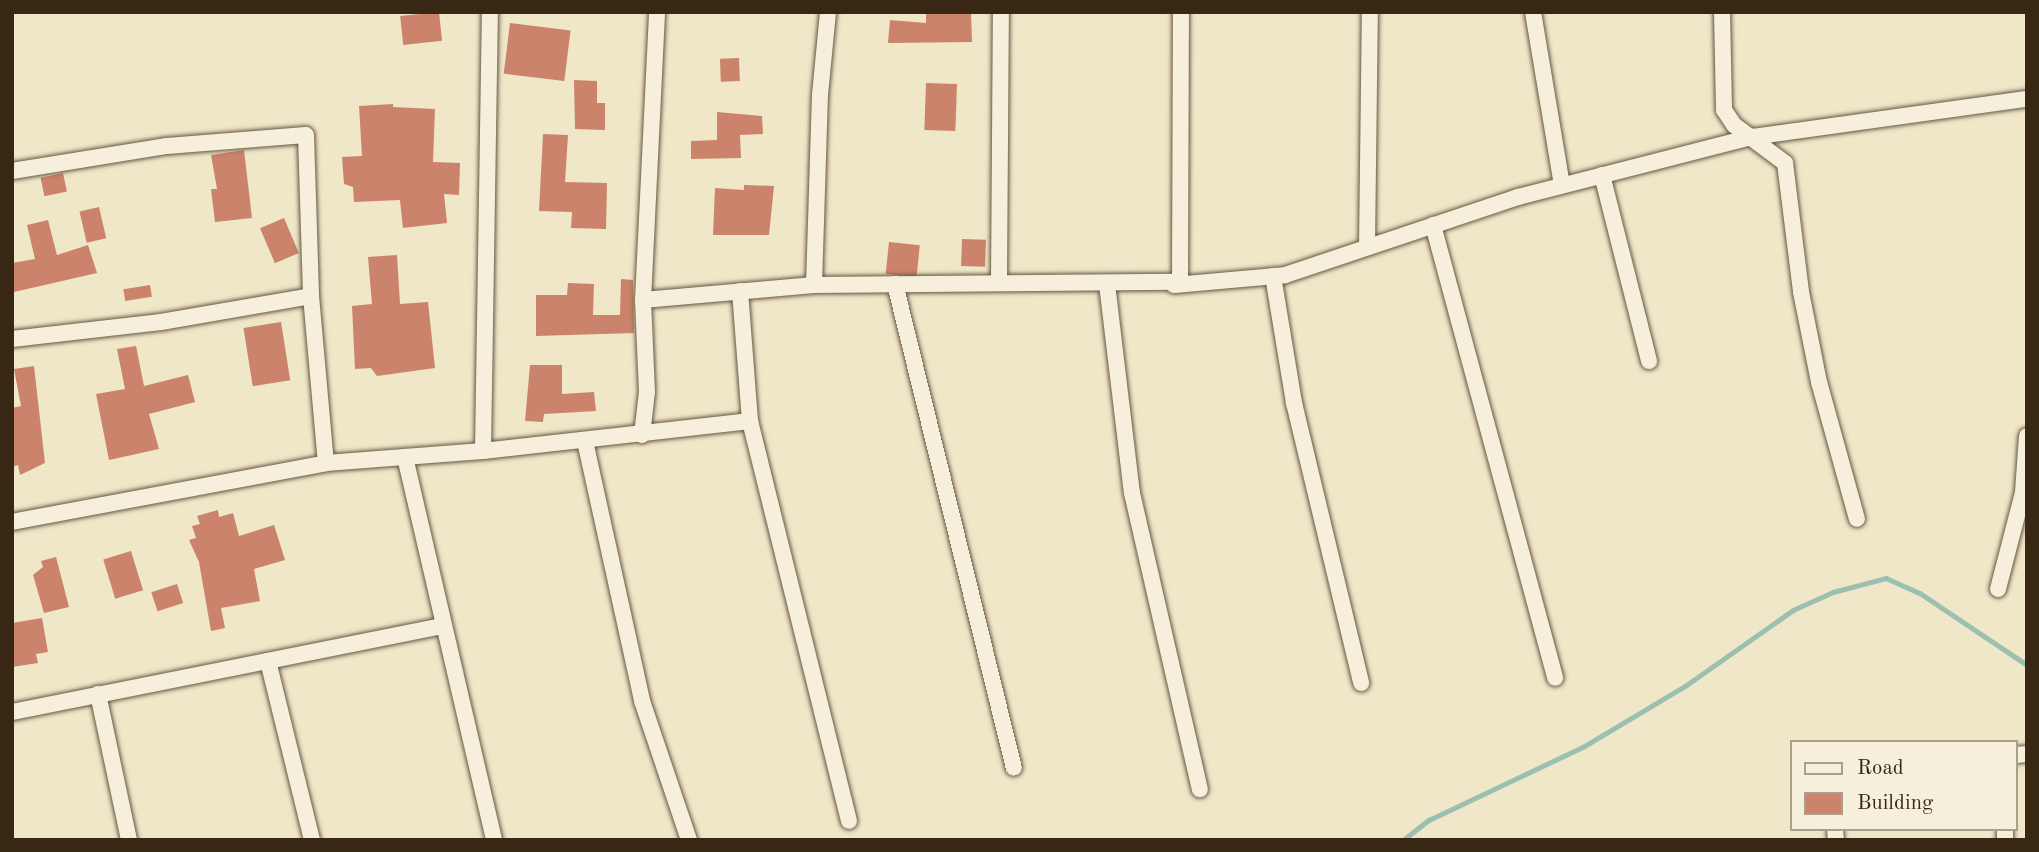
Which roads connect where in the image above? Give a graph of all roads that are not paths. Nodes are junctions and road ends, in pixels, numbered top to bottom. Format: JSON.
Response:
{"nodes":[{"id":1,"x":490,"y":12,"type":"edge"},
{"id":2,"x":657,"y":12,"type":"edge"},
{"id":3,"x":828,"y":12,"type":"edge"},
{"id":4,"x":1001,"y":12,"type":"edge"},
{"id":5,"x":1181,"y":12,"type":"edge"},
{"id":6,"x":1370,"y":12,"type":"edge"},
{"id":7,"x":1533,"y":12,"type":"edge"},
{"id":8,"x":1722,"y":12,"type":"edge"},
{"id":9,"x":2027,"y":99,"type":"edge"},
{"id":10,"x":1752,"y":137,"type":"junction"},
{"id":11,"x":12,"y":171,"type":"edge"},
{"id":12,"x":1602,"y":175,"type":"junction"},
{"id":13,"x":1562,"y":185,"type":"junction"},
{"id":14,"x":1433,"y":225,"type":"junction"},
{"id":15,"x":1367,"y":247,"type":"junction"},
{"id":16,"x":1273,"y":276,"type":"junction"},
{"id":17,"x":999,"y":282,"type":"junction"},
{"id":18,"x":895,"y":284,"type":"junction"},
{"id":19,"x":1107,"y":284,"type":"junction"},
{"id":20,"x":814,"y":285,"type":"junction"},
{"id":21,"x":1174,"y":285,"type":"junction"},
{"id":22,"x":740,"y":291,"type":"junction"},
{"id":23,"x":311,"y":296,"type":"junction"},
{"id":24,"x":643,"y":300,"type":"junction"},
{"id":25,"x":12,"y":339,"type":"edge"},
{"id":26,"x":1649,"y":361,"type":"dead end"},
{"id":27,"x":750,"y":421,"type":"junction"},
{"id":28,"x":642,"y":435,"type":"junction"},
{"id":29,"x":2027,"y":436,"type":"edge"},
{"id":30,"x":585,"y":441,"type":"junction"},
{"id":31,"x":483,"y":451,"type":"junction"},
{"id":32,"x":405,"y":457,"type":"junction"},
{"id":33,"x":326,"y":463,"type":"junction"},
{"id":34,"x":1857,"y":519,"type":"dead end"},
{"id":35,"x":12,"y":522,"type":"edge"},
{"id":36,"x":1998,"y":589,"type":"dead end"},
{"id":37,"x":442,"y":626,"type":"junction"},
{"id":38,"x":268,"y":661,"type":"junction"},
{"id":39,"x":1555,"y":678,"type":"dead end"},
{"id":40,"x":1361,"y":683,"type":"dead end"},
{"id":41,"x":98,"y":694,"type":"junction"},
{"id":42,"x":12,"y":712,"type":"edge"},
{"id":43,"x":1014,"y":768,"type":"dead end"},
{"id":44,"x":1200,"y":789,"type":"dead end"},
{"id":45,"x":849,"y":821,"type":"dead end"},
{"id":46,"x":129,"y":840,"type":"edge"},
{"id":47,"x":312,"y":840,"type":"edge"},
{"id":48,"x":495,"y":840,"type":"edge"},
{"id":49,"x":689,"y":840,"type":"edge"}],
"edges":[{"from":1,"to":31,"type":"street"},
{"from":2,"to":24,"type":"street"},
{"from":3,"to":20,"type":"street"},
{"from":4,"to":17,"type":"street"},
{"from":5,"to":21,"type":"street"},
{"from":6,"to":15,"type":"street"},
{"from":7,"to":13,"type":"street"},
{"from":8,"to":10,"type":"street"},
{"from":9,"to":10,"type":"street"},
{"from":10,"to":12,"type":"street"},
{"from":10,"to":34,"type":"street"},
{"from":11,"to":23,"type":"street"},
{"from":12,"to":13,"type":"street"},
{"from":12,"to":26,"type":"street"},
{"from":13,"to":14,"type":"street"},
{"from":14,"to":15,"type":"street"},
{"from":14,"to":39,"type":"street"},
{"from":15,"to":16,"type":"street"},
{"from":16,"to":21,"type":"street"},
{"from":16,"to":40,"type":"street"},
{"from":17,"to":18,"type":"street"},
{"from":17,"to":19,"type":"street"},
{"from":18,"to":20,"type":"street"},
{"from":18,"to":43,"type":"street"},
{"from":19,"to":21,"type":"street"},
{"from":19,"to":44,"type":"street"},
{"from":20,"to":22,"type":"street"},
{"from":22,"to":24,"type":"street"},
{"from":22,"to":27,"type":"street"},
{"from":23,"to":25,"type":"street"},
{"from":23,"to":33,"type":"street"},
{"from":24,"to":28,"type":"street"},
{"from":27,"to":28,"type":"street"},
{"from":27,"to":45,"type":"street"},
{"from":28,"to":30,"type":"street"},
{"from":29,"to":36,"type":"street"},
{"from":30,"to":31,"type":"street"},
{"from":30,"to":49,"type":"street"},
{"from":31,"to":32,"type":"street"},
{"from":32,"to":33,"type":"street"},
{"from":32,"to":37,"type":"street"},
{"from":33,"to":35,"type":"street"},
{"from":37,"to":38,"type":"street"},
{"from":37,"to":48,"type":"street"},
{"from":38,"to":41,"type":"street"},
{"from":38,"to":47,"type":"street"},
{"from":41,"to":42,"type":"street"},
{"from":41,"to":46,"type":"street"}]}
